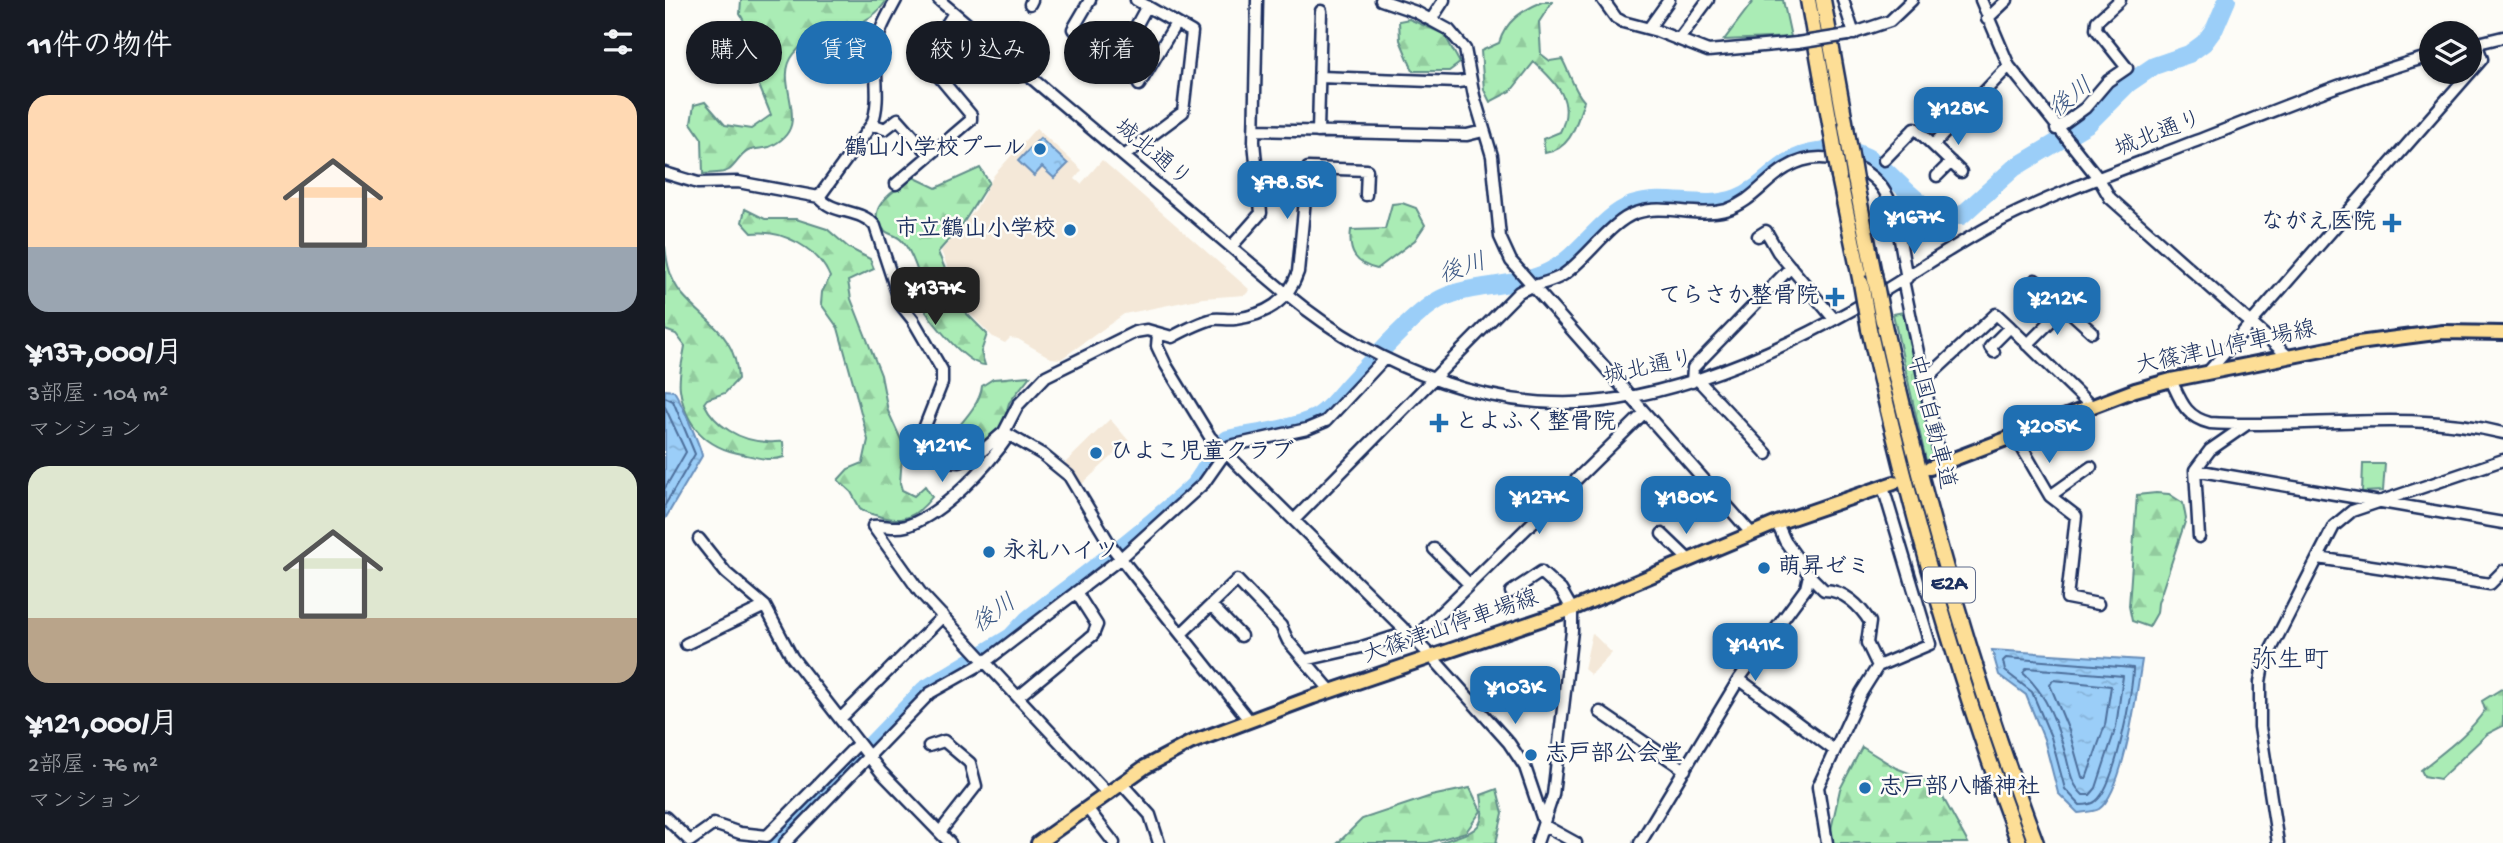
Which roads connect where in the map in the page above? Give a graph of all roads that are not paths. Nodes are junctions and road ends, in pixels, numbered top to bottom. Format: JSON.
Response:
{"nodes":[{"id":1,"x":896,"y":0,"type":"edge"},
{"id":2,"x":939,"y":0,"type":"edge"},
{"id":3,"x":1090,"y":0,"type":"edge"},
{"id":4,"x":1136,"y":0,"type":"edge"},
{"id":5,"x":1257,"y":0,"type":"edge"},
{"id":6,"x":1381,"y":0,"type":"edge"},
{"id":7,"x":1444,"y":0,"type":"edge"},
{"id":8,"x":1603,"y":0,"type":"edge"},
{"id":9,"x":1669,"y":0,"type":"edge"},
{"id":10,"x":1708,"y":0,"type":"edge"},
{"id":11,"x":1808,"y":0,"type":"edge"},
{"id":12,"x":1823,"y":0,"type":"edge"},
{"id":13,"x":1843,"y":0,"type":"edge"},
{"id":14,"x":1912,"y":0,"type":"edge"},
{"id":15,"x":1981,"y":0,"type":"edge"},
{"id":16,"x":2007,"y":0,"type":"edge"},
{"id":17,"x":2120,"y":0,"type":"edge"},
{"id":18,"x":1405,"y":4,"type":"edge"},
{"id":19,"x":1147,"y":6,"type":"junction"},
{"id":20,"x":1321,"y":11,"type":"dead end"},
{"id":21,"x":954,"y":13,"type":"junction"},
{"id":22,"x":1987,"y":19,"type":"junction"},
{"id":23,"x":1431,"y":20,"type":"junction"},
{"id":24,"x":1078,"y":21,"type":"edge"},
{"id":25,"x":1139,"y":21,"type":"edge"},
{"id":26,"x":1176,"y":23,"type":"junction"},
{"id":27,"x":1649,"y":28,"type":"junction"},
{"id":28,"x":1851,"y":34,"type":"junction"},
{"id":29,"x":2503,"y":37,"type":"edge"},
{"id":30,"x":1679,"y":39,"type":"junction"},
{"id":31,"x":2482,"y":42,"type":"edge"},
{"id":32,"x":2419,"y":59,"type":"edge"},
{"id":33,"x":2009,"y":66,"type":"junction"},
{"id":34,"x":1320,"y":77,"type":"junction"},
{"id":35,"x":1471,"y":80,"type":"junction"},
{"id":36,"x":2460,"y":84,"type":"edge"},
{"id":37,"x":1139,"y":85,"type":"dead end"},
{"id":38,"x":872,"y":124,"type":"junction"},
{"id":39,"x":1254,"y":130,"type":"junction"},
{"id":40,"x":1483,"y":131,"type":"junction"},
{"id":41,"x":2058,"y":131,"type":"junction"},
{"id":42,"x":1318,"y":132,"type":"junction"},
{"id":43,"x":1933,"y":145,"type":"junction"},
{"id":44,"x":930,"y":155,"type":"junction"},
{"id":45,"x":1124,"y":156,"type":"junction"},
{"id":46,"x":1884,"y":160,"type":"dead end"},
{"id":47,"x":1951,"y":162,"type":"junction"},
{"id":48,"x":1961,"y":172,"type":"dead end"},
{"id":49,"x":665,"y":173,"type":"edge"},
{"id":50,"x":1937,"y":176,"type":"dead end"},
{"id":51,"x":2099,"y":179,"type":"junction"},
{"id":52,"x":896,"y":184,"type":"dead end"},
{"id":53,"x":1366,"y":195,"type":"dead end"},
{"id":54,"x":819,"y":197,"type":"junction"},
{"id":55,"x":1758,"y":236,"type":"dead end"},
{"id":56,"x":1231,"y":247,"type":"junction"},
{"id":57,"x":1791,"y":267,"type":"junction"},
{"id":58,"x":1905,"y":279,"type":"junction"},
{"id":59,"x":2035,"y":280,"type":"dead end"},
{"id":60,"x":1532,"y":286,"type":"junction"},
{"id":61,"x":1287,"y":295,"type":"junction"},
{"id":62,"x":2065,"y":307,"type":"junction"},
{"id":63,"x":1834,"y":319,"type":"junction"},
{"id":64,"x":2251,"y":323,"type":"junction"},
{"id":65,"x":2010,"y":327,"type":"junction"},
{"id":66,"x":2092,"y":332,"type":"dead end"},
{"id":67,"x":2503,"y":333,"type":"edge"},
{"id":68,"x":1158,"y":335,"type":"junction"},
{"id":69,"x":2027,"y":345,"type":"junction"},
{"id":70,"x":1994,"y":352,"type":"dead end"},
{"id":71,"x":2289,"y":356,"type":"junction"},
{"id":72,"x":1384,"y":359,"type":"junction"},
{"id":73,"x":2209,"y":371,"type":"junction"},
{"id":74,"x":1432,"y":379,"type":"junction"},
{"id":75,"x":2171,"y":380,"type":"junction"},
{"id":76,"x":1695,"y":381,"type":"junction"},
{"id":77,"x":1924,"y":381,"type":"junction"},
{"id":78,"x":1631,"y":396,"type":"junction"},
{"id":79,"x":2091,"y":406,"type":"junction"},
{"id":80,"x":1644,"y":413,"type":"junction"},
{"id":81,"x":2246,"y":425,"type":"junction"},
{"id":82,"x":1007,"y":433,"type":"junction"},
{"id":83,"x":2503,"y":433,"type":"edge"},
{"id":84,"x":2014,"y":434,"type":"junction"},
{"id":85,"x":1220,"y":448,"type":"junction"},
{"id":86,"x":1767,"y":454,"type":"dead end"},
{"id":87,"x":2503,"y":460,"type":"edge"},
{"id":88,"x":1935,"y":466,"type":"joint"},
{"id":89,"x":2091,"y":467,"type":"dead end"},
{"id":90,"x":2195,"y":470,"type":"junction"},
{"id":91,"x":1888,"y":485,"type":"joint"},
{"id":92,"x":2050,"y":496,"type":"junction"},
{"id":93,"x":2378,"y":502,"type":"junction"},
{"id":94,"x":1294,"y":520,"type":"junction"},
{"id":95,"x":1777,"y":523,"type":"junction"},
{"id":96,"x":2503,"y":523,"type":"edge"},
{"id":97,"x":1661,"y":534,"type":"dead end"},
{"id":98,"x":1752,"y":534,"type":"junction"},
{"id":99,"x":2199,"y":537,"type":"dead end"},
{"id":100,"x":699,"y":539,"type":"dead end"},
{"id":101,"x":1434,"y":549,"type":"dead end"},
{"id":102,"x":1117,"y":552,"type":"junction"},
{"id":103,"x":2318,"y":558,"type":"junction"},
{"id":104,"x":1689,"y":560,"type":"junction"},
{"id":105,"x":2503,"y":571,"type":"edge"},
{"id":106,"x":1809,"y":575,"type":"junction"},
{"id":107,"x":1469,"y":584,"type":"junction"},
{"id":108,"x":1076,"y":592,"type":"junction"},
{"id":109,"x":1511,"y":592,"type":"dead end"},
{"id":110,"x":2098,"y":604,"type":"dead end"},
{"id":111,"x":1211,"y":605,"type":"junction"},
{"id":112,"x":765,"y":606,"type":"junction"},
{"id":113,"x":1572,"y":609,"type":"junction"},
{"id":114,"x":943,"y":616,"type":"junction"},
{"id":115,"x":1406,"y":630,"type":"junction"},
{"id":116,"x":1182,"y":634,"type":"junction"},
{"id":117,"x":1241,"y":636,"type":"dead end"},
{"id":118,"x":1414,"y":639,"type":"junction"},
{"id":119,"x":686,"y":644,"type":"dead end"},
{"id":120,"x":1432,"y":657,"type":"junction"},
{"id":121,"x":982,"y":658,"type":"junction"},
{"id":122,"x":1305,"y":660,"type":"junction"},
{"id":123,"x":1878,"y":666,"type":"junction"},
{"id":124,"x":1739,"y":679,"type":"junction"},
{"id":125,"x":1331,"y":691,"type":"junction"},
{"id":126,"x":1018,"y":696,"type":"junction"},
{"id":127,"x":1600,"y":712,"type":"dead end"},
{"id":128,"x":840,"y":719,"type":"junction"},
{"id":129,"x":1249,"y":720,"type":"junction"},
{"id":130,"x":929,"y":747,"type":"dead end"},
{"id":131,"x":1834,"y":750,"type":"junction"},
{"id":132,"x":864,"y":751,"type":"junction"},
{"id":133,"x":1685,"y":770,"type":"junction"},
{"id":134,"x":1121,"y":783,"type":"junction"},
{"id":135,"x":1107,"y":793,"type":"junction"},
{"id":136,"x":1087,"y":808,"type":"junction"},
{"id":137,"x":665,"y":817,"type":"edge"},
{"id":138,"x":1545,"y":826,"type":"junction"},
{"id":139,"x":940,"y":832,"type":"junction"},
{"id":140,"x":785,"y":843,"type":"edge"},
{"id":141,"x":950,"y":843,"type":"edge"},
{"id":142,"x":1038,"y":843,"type":"edge"},
{"id":143,"x":1114,"y":843,"type":"edge"},
{"id":144,"x":1159,"y":843,"type":"edge"},
{"id":145,"x":1537,"y":843,"type":"edge"},
{"id":146,"x":1577,"y":843,"type":"edge"},
{"id":147,"x":1640,"y":843,"type":"edge"},
{"id":148,"x":1827,"y":843,"type":"edge"},
{"id":149,"x":2019,"y":843,"type":"edge"},
{"id":150,"x":2036,"y":843,"type":"edge"},
{"id":151,"x":2277,"y":843,"type":"edge"}],
"edges":[{"from":1,"to":38,"type":"street"},
{"from":2,"to":21,"type":"street","name":"城北通り"},
{"from":3,"to":24,"type":"street"},
{"from":4,"to":19,"type":"street"},
{"from":5,"to":39,"type":"street"},
{"from":6,"to":18,"type":"street"},
{"from":7,"to":23,"type":"street"},
{"from":8,"to":27,"type":"street"},
{"from":9,"to":27,"type":"street"},
{"from":10,"to":30,"type":"street"},
{"from":11,"to":149,"type":"highway","name":"中国自動車道","number":"E2A","bridge":true},
{"from":12,"to":150,"type":"highway","name":"中国自動車道","number":"E2A","bridge":true},
{"from":13,"to":28,"type":"street"},
{"from":14,"to":28,"type":"street"},
{"from":15,"to":22,"type":"street"},
{"from":16,"to":22,"type":"street"},
{"from":17,"to":41,"type":"street"},
{"from":18,"to":23,"type":"street"},
{"from":19,"to":25,"type":"street"},
{"from":19,"to":26,"type":"street"},
{"from":20,"to":34,"type":"street"},
{"from":21,"to":44,"type":"street"},
{"from":21,"to":45,"type":"street","name":"城北通り"},
{"from":22,"to":33,"type":"street"},
{"from":23,"to":35,"type":"street"},
{"from":26,"to":37,"type":"street"},
{"from":26,"to":45,"type":"street"},
{"from":27,"to":30,"type":"street"},
{"from":28,"to":30,"type":"street","bridge":true},
{"from":29,"to":31,"type":"street"},
{"from":32,"to":51,"type":"street","name":"城北通り"},
{"from":33,"to":41,"type":"street"},
{"from":33,"to":43,"type":"street"},
{"from":34,"to":35,"type":"street"},
{"from":34,"to":42,"type":"street"},
{"from":35,"to":40,"type":"street"},
{"from":36,"to":64,"type":"street"},
{"from":38,"to":44,"type":"street"},
{"from":38,"to":54,"type":"street"},
{"from":39,"to":42,"type":"street"},
{"from":39,"to":56,"type":"street"},
{"from":40,"to":42,"type":"street"},
{"from":40,"to":60,"type":"street"},
{"from":41,"to":51,"type":"street"},
{"from":43,"to":46,"type":"street"},
{"from":43,"to":47,"type":"street"},
{"from":44,"to":52,"type":"street"},
{"from":45,"to":56,"type":"street","name":"城北通り"},
{"from":47,"to":48,"type":"street"},
{"from":47,"to":50,"type":"street"},
{"from":49,"to":54,"type":"street"},
{"from":51,"to":58,"type":"street","name":"城北通り"},
{"from":51,"to":64,"type":"street"},
{"from":53,"to":61,"type":"street"},
{"from":54,"to":82,"type":"street"},
{"from":55,"to":57,"type":"street"},
{"from":56,"to":61,"type":"street","name":"城北通り"},
{"from":57,"to":63,"type":"street"},
{"from":57,"to":76,"type":"street"},
{"from":58,"to":60,"type":"street"},
{"from":58,"to":63,"type":"street","name":"城北通り"},
{"from":58,"to":77,"type":"street"},
{"from":59,"to":62,"type":"street"},
{"from":60,"to":74,"type":"street"},
{"from":60,"to":78,"type":"street"},
{"from":61,"to":68,"type":"street"},
{"from":61,"to":72,"type":"street","name":"城北通り"},
{"from":62,"to":66,"type":"street"},
{"from":62,"to":69,"type":"street"},
{"from":63,"to":76,"type":"street","name":"城北通り"},
{"from":64,"to":71,"type":"street"},
{"from":64,"to":73,"type":"street"},
{"from":65,"to":69,"type":"street"},
{"from":65,"to":70,"type":"street"},
{"from":65,"to":77,"type":"street"},
{"from":67,"to":71,"type":"main road","name":"大篠津山停車場線"},
{"from":68,"to":82,"type":"street"},
{"from":68,"to":85,"type":"street"},
{"from":69,"to":79,"type":"street"},
{"from":71,"to":73,"type":"main road","name":"大篠津山停車場線"},
{"from":72,"to":74,"type":"street","name":"城北通り"},
{"from":72,"to":85,"type":"street"},
{"from":73,"to":75,"type":"main road","name":"大篠津山停車場線"},
{"from":74,"to":78,"type":"street","name":"城北通り"},
{"from":74,"to":94,"type":"street"},
{"from":75,"to":79,"type":"main road","name":"大篠津山停車場線"},
{"from":75,"to":81,"type":"street"},
{"from":76,"to":78,"type":"street","name":"城北通り"},
{"from":76,"to":86,"type":"street"},
{"from":77,"to":88,"type":"street"},
{"from":78,"to":80,"type":"street"},
{"from":79,"to":84,"type":"main road","name":"大篠津山停車場線"},
{"from":80,"to":98,"type":"street"},
{"from":80,"to":107,"type":"street"},
{"from":81,"to":83,"type":"street"},
{"from":81,"to":90,"type":"street"},
{"from":82,"to":102,"type":"street"},
{"from":82,"to":114,"type":"street"},
{"from":84,"to":88,"type":"main road","name":"大篠津山停車場線"},
{"from":84,"to":92,"type":"street"},
{"from":85,"to":94,"type":"street"},
{"from":85,"to":102,"type":"street"},
{"from":87,"to":93,"type":"street"},
{"from":89,"to":92,"type":"street"},
{"from":90,"to":93,"type":"street"},
{"from":90,"to":99,"type":"street"},
{"from":91,"to":95,"type":"main road","name":"大篠津山停車場線"},
{"from":91,"to":123,"type":"street"},
{"from":92,"to":110,"type":"street"},
{"from":93,"to":96,"type":"street"},
{"from":93,"to":103,"type":"street"},
{"from":94,"to":115,"type":"street"},
{"from":95,"to":98,"type":"main road","name":"大篠津山停車場線"},
{"from":95,"to":106,"type":"street"},
{"from":97,"to":104,"type":"street"},
{"from":98,"to":104,"type":"main road","name":"大篠津山停車場線"},
{"from":100,"to":112,"type":"street"},
{"from":101,"to":107,"type":"street"},
{"from":102,"to":108,"type":"street"},
{"from":102,"to":116,"type":"street"},
{"from":103,"to":105,"type":"street"},
{"from":103,"to":151,"type":"street"},
{"from":104,"to":113,"type":"main road","name":"大篠津山停車場線"},
{"from":106,"to":123,"type":"street"},
{"from":106,"to":124,"type":"street"},
{"from":107,"to":118,"type":"street"},
{"from":108,"to":121,"type":"street"},
{"from":108,"to":126,"type":"street"},
{"from":109,"to":113,"type":"street"},
{"from":111,"to":116,"type":"street"},
{"from":111,"to":117,"type":"street"},
{"from":111,"to":122,"type":"street"},
{"from":112,"to":119,"type":"street"},
{"from":112,"to":128,"type":"street"},
{"from":113,"to":120,"type":"main road","name":"大篠津山停車場線"},
{"from":113,"to":138,"type":"street"},
{"from":114,"to":121,"type":"street"},
{"from":114,"to":128,"type":"street"},
{"from":115,"to":118,"type":"street"},
{"from":115,"to":122,"type":"street"},
{"from":116,"to":129,"type":"street"},
{"from":118,"to":120,"type":"street"},
{"from":120,"to":125,"type":"main road","name":"大篠津山停車場線"},
{"from":120,"to":138,"type":"street"},
{"from":121,"to":126,"type":"street"},
{"from":121,"to":132,"type":"street"},
{"from":122,"to":125,"type":"street"},
{"from":123,"to":131,"type":"street"},
{"from":124,"to":131,"type":"street"},
{"from":124,"to":133,"type":"street"},
{"from":125,"to":129,"type":"main road","name":"大篠津山停車場線"},
{"from":126,"to":135,"type":"street"},
{"from":127,"to":133,"type":"street"},
{"from":128,"to":132,"type":"street"},
{"from":129,"to":134,"type":"main road","name":"大篠津山停車場線"},
{"from":130,"to":139,"type":"street"},
{"from":131,"to":148,"type":"street"},
{"from":132,"to":137,"type":"street"},
{"from":132,"to":139,"type":"street"},
{"from":132,"to":140,"type":"street"},
{"from":133,"to":147,"type":"street"},
{"from":134,"to":135,"type":"main road","name":"大篠津山停車場線"},
{"from":134,"to":144,"type":"street"},
{"from":135,"to":136,"type":"main road","name":"大篠津山停車場線"},
{"from":136,"to":142,"type":"main road","name":"大篠津山停車場線"},
{"from":136,"to":143,"type":"street"},
{"from":138,"to":145,"type":"street"},
{"from":138,"to":146,"type":"street"},
{"from":139,"to":141,"type":"street"}]}
